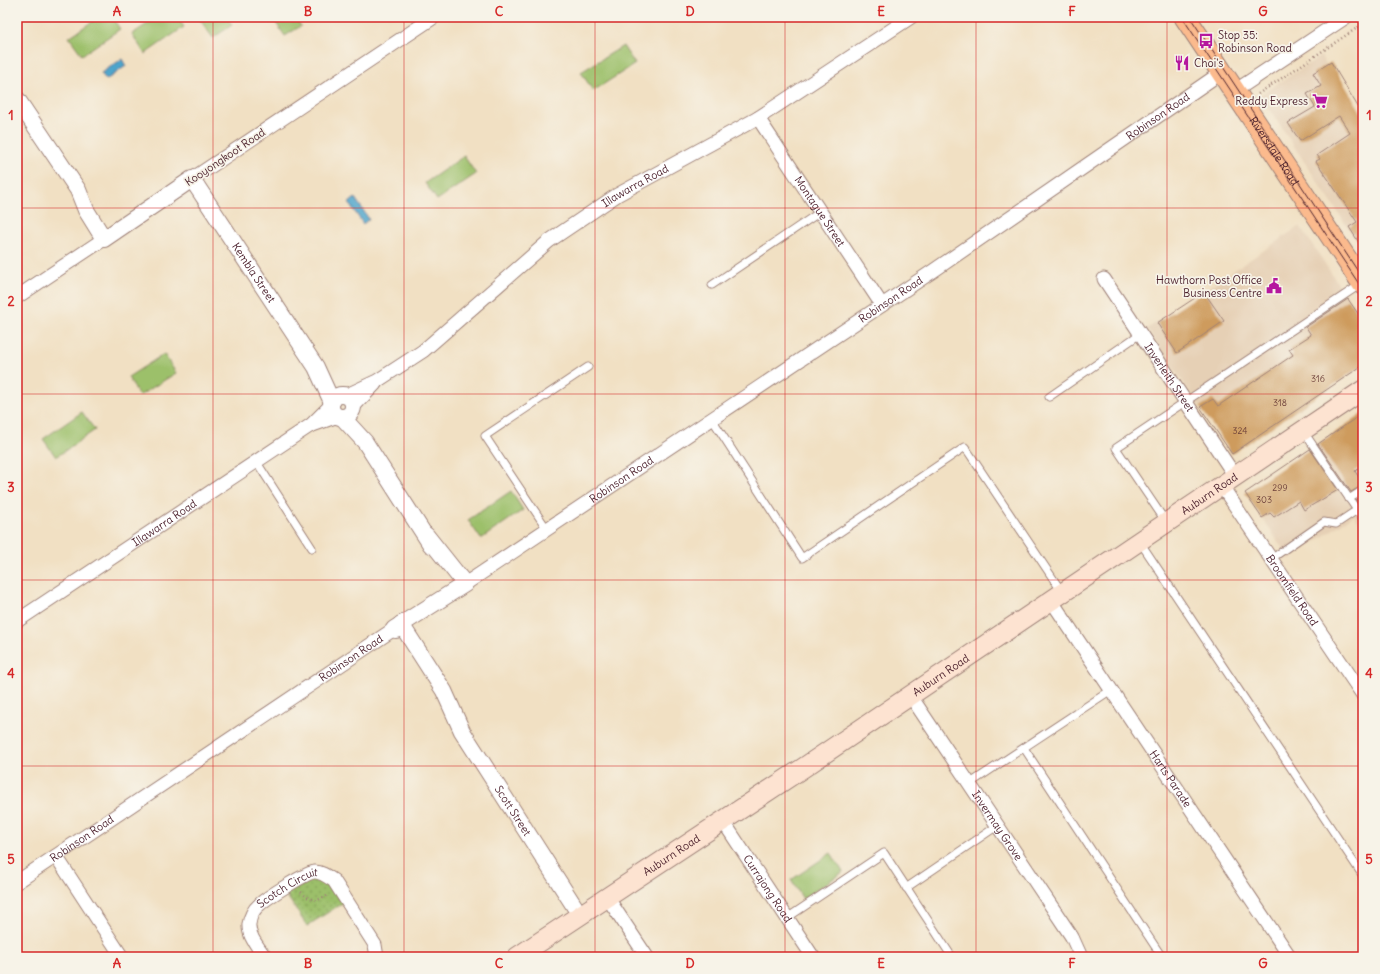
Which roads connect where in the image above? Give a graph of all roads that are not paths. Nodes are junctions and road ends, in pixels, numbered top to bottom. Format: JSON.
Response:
{"nodes":[{"id":1,"x":434,"y":17,"type":"edge"},
{"id":2,"x":911,"y":17,"type":"edge"},
{"id":3,"x":1185,"y":17,"type":"edge"},
{"id":4,"x":1346,"y":17,"type":"edge"},
{"id":5,"x":1222,"y":72,"type":"junction"},
{"id":6,"x":1235,"y":91,"type":"junction"},
{"id":7,"x":17,"y":99,"type":"edge"},
{"id":8,"x":758,"y":118,"type":"junction"},
{"id":9,"x":192,"y":179,"type":"junction"},
{"id":10,"x":820,"y":212,"type":"junction"},
{"id":11,"x":109,"y":236,"type":"junction"},
{"id":12,"x":1104,"y":279,"type":"dead end"},
{"id":13,"x":1363,"y":284,"type":"edge"},
{"id":14,"x":712,"y":285,"type":"dead end"},
{"id":15,"x":17,"y":297,"type":"edge"},
{"id":16,"x":882,"y":305,"type":"junction"},
{"id":17,"x":1140,"y":334,"type":"junction"},
{"id":18,"x":588,"y":367,"type":"dead end"},
{"id":19,"x":1363,"y":390,"type":"edge"},
{"id":20,"x":1048,"y":397,"type":"dead end"},
{"id":21,"x":1185,"y":402,"type":"junction"},
{"id":22,"x":342,"y":406,"type":"junction"},
{"id":23,"x":712,"y":419,"type":"junction"},
{"id":24,"x":1302,"y":430,"type":"junction"},
{"id":25,"x":256,"y":461,"type":"junction"},
{"id":26,"x":1228,"y":480,"type":"junction"},
{"id":27,"x":1363,"y":490,"type":"edge"},
{"id":28,"x":1349,"y":499,"type":"junction"},
{"id":29,"x":1356,"y":510,"type":"junction"},
{"id":30,"x":1363,"y":519,"type":"edge"},
{"id":31,"x":1166,"y":522,"type":"junction"},
{"id":32,"x":547,"y":529,"type":"junction"},
{"id":33,"x":1140,"y":540,"type":"junction"},
{"id":34,"x":312,"y":548,"type":"dead end"},
{"id":35,"x":1271,"y":559,"type":"junction"},
{"id":36,"x":460,"y":587,"type":"junction"},
{"id":37,"x":1057,"y":596,"type":"junction"},
{"id":38,"x":17,"y":621,"type":"edge"},
{"id":39,"x":398,"y":626,"type":"junction"},
{"id":40,"x":1111,"y":690,"type":"junction"},
{"id":41,"x":910,"y":695,"type":"junction"},
{"id":42,"x":1363,"y":695,"type":"edge"},
{"id":43,"x":1024,"y":748,"type":"junction"},
{"id":44,"x":970,"y":784,"type":"junction"},
{"id":45,"x":723,"y":821,"type":"junction"},
{"id":46,"x":997,"y":826,"type":"junction"},
{"id":47,"x":56,"y":856,"type":"junction"},
{"id":48,"x":1363,"y":876,"type":"edge"},
{"id":49,"x":17,"y":882,"type":"edge"},
{"id":50,"x":906,"y":888,"type":"junction"},
{"id":51,"x":607,"y":897,"type":"junction"},
{"id":52,"x":580,"y":915,"type":"junction"},
{"id":53,"x":787,"y":918,"type":"junction"},
{"id":54,"x":122,"y":957,"type":"edge"},
{"id":55,"x":265,"y":957,"type":"edge"},
{"id":56,"x":377,"y":957,"type":"edge"},
{"id":57,"x":517,"y":957,"type":"edge"},
{"id":58,"x":647,"y":957,"type":"edge"},
{"id":59,"x":813,"y":957,"type":"edge"},
{"id":60,"x":952,"y":957,"type":"edge"},
{"id":61,"x":1081,"y":957,"type":"edge"},
{"id":62,"x":1162,"y":957,"type":"edge"},
{"id":63,"x":1290,"y":957,"type":"edge"}],
"edges":[{"from":1,"to":9,"type":"street","name":"Kooyongkoot Road"},
{"from":2,"to":8,"type":"street","name":"Illawarra Road"},
{"from":3,"to":5,"type":"main road","name":"Riversdale Road"},
{"from":4,"to":6,"type":"street"},
{"from":5,"to":6,"type":"main road","name":"Riversdale Road"},
{"from":5,"to":16,"type":"street","name":"Robinson Road"},
{"from":6,"to":13,"type":"main road","name":"Riversdale Road"},
{"from":7,"to":11,"type":"street"},
{"from":8,"to":10,"type":"street","name":"Montague Street"},
{"from":8,"to":22,"type":"street","name":"Illawarra Road"},
{"from":9,"to":11,"type":"street","name":"Kooyongkoot Road"},
{"from":9,"to":22,"type":"street","name":"Kembla Street"},
{"from":10,"to":14,"type":"lane"},
{"from":10,"to":16,"type":"street","name":"Montague Street"},
{"from":11,"to":15,"type":"street","name":"Kooyongkoot Road"},
{"from":12,"to":17,"type":"street","name":"Inverleith Street"},
{"from":13,"to":21,"type":"lane"},
{"from":16,"to":23,"type":"street","name":"Robinson Road"},
{"from":17,"to":20,"type":"lane"},
{"from":17,"to":21,"type":"street","name":"Inverleith Street"},
{"from":18,"to":32,"type":"lane"},
{"from":19,"to":24,"type":"main road","name":"Auburn Road"},
{"from":21,"to":26,"type":"street","name":"Inverleith Street"},
{"from":21,"to":31,"type":"lane"},
{"from":22,"to":25,"type":"street","name":"Illawarra Road"},
{"from":22,"to":36,"type":"street","name":"Kembla Street"},
{"from":23,"to":32,"type":"street","name":"Robinson Road"},
{"from":23,"to":37,"type":"lane"},
{"from":24,"to":26,"type":"main road","name":"Auburn Road"},
{"from":24,"to":28,"type":"lane"},
{"from":25,"to":34,"type":"lane"},
{"from":25,"to":38,"type":"street","name":"Illawarra Road"},
{"from":26,"to":31,"type":"main road","name":"Auburn Road"},
{"from":26,"to":35,"type":"street","name":"Broomfield Road"},
{"from":27,"to":28,"type":"lane"},
{"from":28,"to":29,"type":"lane"},
{"from":29,"to":30,"type":"lane"},
{"from":29,"to":35,"type":"lane"},
{"from":31,"to":33,"type":"main road","name":"Auburn Road"},
{"from":32,"to":36,"type":"street","name":"Robinson Road"},
{"from":33,"to":37,"type":"main road","name":"Auburn Road"},
{"from":33,"to":48,"type":"lane"},
{"from":35,"to":42,"type":"street","name":"Broomfield Road"},
{"from":36,"to":39,"type":"street","name":"Robinson Road"},
{"from":37,"to":40,"type":"street","name":"Harts Parade"},
{"from":37,"to":41,"type":"main road","name":"Auburn Road"},
{"from":39,"to":47,"type":"street","name":"Robinson Road"},
{"from":39,"to":52,"type":"street","name":"Scott Street"},
{"from":40,"to":43,"type":"lane"},
{"from":40,"to":63,"type":"street","name":"Harts Parade"},
{"from":41,"to":44,"type":"street","name":"Invermay Grove"},
{"from":41,"to":45,"type":"main road","name":"Auburn Road"},
{"from":43,"to":44,"type":"lane"},
{"from":43,"to":62,"type":"lane"},
{"from":44,"to":46,"type":"street","name":"Invermay Grove"},
{"from":45,"to":51,"type":"main road","name":"Auburn Road"},
{"from":45,"to":53,"type":"street","name":"Currajong Road"},
{"from":46,"to":50,"type":"lane"},
{"from":46,"to":61,"type":"street","name":"Invermay Grove"},
{"from":47,"to":49,"type":"street","name":"Robinson Road"},
{"from":47,"to":54,"type":"street"},
{"from":50,"to":53,"type":"lane"},
{"from":50,"to":60,"type":"lane"},
{"from":51,"to":52,"type":"main road","name":"Auburn Road"},
{"from":51,"to":58,"type":"street"},
{"from":52,"to":57,"type":"main road","name":"Auburn Road"},
{"from":53,"to":59,"type":"street","name":"Currajong Road"},
{"from":55,"to":56,"type":"street","name":"Scotch Circuit"}]}
